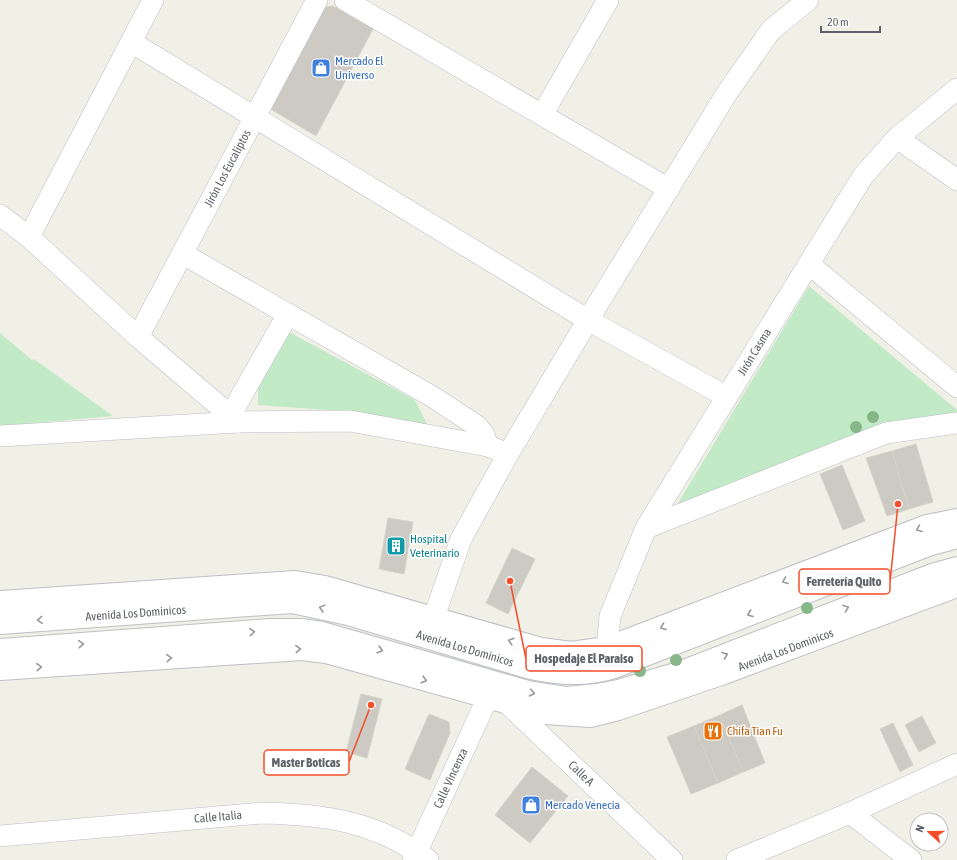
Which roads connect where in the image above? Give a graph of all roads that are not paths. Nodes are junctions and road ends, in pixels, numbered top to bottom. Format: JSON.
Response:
{"nodes":[{"id":1,"x":153,"y":0,"type":"edge"},
{"id":2,"x":318,"y":0,"type":"edge"},
{"id":3,"x":345,"y":0,"type":"edge"},
{"id":4,"x":608,"y":0,"type":"edge"},
{"id":5,"x":808,"y":0,"type":"edge"},
{"id":6,"x":131,"y":42,"type":"junction"},
{"id":7,"x":957,"y":89,"type":"edge"},
{"id":8,"x":542,"y":115,"type":"junction"},
{"id":9,"x":255,"y":119,"type":"junction"},
{"id":10,"x":897,"y":138,"type":"junction"},
{"id":11,"x":957,"y":180,"type":"edge"},
{"id":12,"x":669,"y":189,"type":"junction"},
{"id":13,"x":0,"y":215,"type":"edge"},
{"id":14,"x":29,"y":237,"type":"junction"},
{"id":15,"x":183,"y":254,"type":"junction"},
{"id":16,"x":809,"y":264,"type":"junction"},
{"id":17,"x":288,"y":314,"type":"junction"},
{"id":18,"x":588,"y":320,"type":"junction"},
{"id":19,"x":138,"y":337,"type":"junction"},
{"id":20,"x":957,"y":387,"type":"edge"},
{"id":21,"x":727,"y":397,"type":"junction"},
{"id":22,"x":234,"y":419,"type":"junction"},
{"id":23,"x":957,"y":423,"type":"edge"},
{"id":24,"x":0,"y":436,"type":"edge"},
{"id":25,"x":488,"y":446,"type":"junction"},
{"id":26,"x":508,"y":454,"type":"junction"},
{"id":27,"x":957,"y":520,"type":"edge"},
{"id":28,"x":646,"y":528,"type":"junction"},
{"id":29,"x":957,"y":537,"type":"edge"},
{"id":30,"x":866,"y":550,"type":"junction"},
{"id":31,"x":957,"y":568,"type":"edge"},
{"id":32,"x":832,"y":582,"type":"junction"},
{"id":33,"x":957,"y":586,"type":"edge"},
{"id":34,"x":0,"y":602,"type":"edge"},
{"id":35,"x":383,"y":603,"type":"junction"},
{"id":36,"x":348,"y":614,"type":"junction"},
{"id":37,"x":434,"y":617,"type":"junction"},
{"id":38,"x":0,"y":623,"type":"edge"},
{"id":39,"x":203,"y":635,"type":"junction"},
{"id":40,"x":607,"y":648,"type":"junction"},
{"id":41,"x":0,"y":650,"type":"edge"},
{"id":42,"x":253,"y":652,"type":"junction"},
{"id":43,"x":0,"y":669,"type":"edge"},
{"id":44,"x":679,"y":673,"type":"junction"},
{"id":45,"x":724,"y":673,"type":"junction"},
{"id":46,"x":488,"y":697,"type":"junction"},
{"id":47,"x":508,"y":704,"type":"junction"},
{"id":48,"x":957,"y":764,"type":"edge"},
{"id":49,"x":850,"y":813,"type":"junction"},
{"id":50,"x":0,"y":836,"type":"edge"},
{"id":51,"x":419,"y":857,"type":"edge"},
{"id":52,"x":672,"y":860,"type":"edge"},
{"id":53,"x":737,"y":860,"type":"edge"},
{"id":54,"x":911,"y":860,"type":"edge"}],
"edges":[{"from":1,"to":6,"type":"street"},
{"from":2,"to":9,"type":"street","name":"Jirón Los Eucaliptos"},
{"from":3,"to":8,"type":"street"},
{"from":4,"to":8,"type":"street"},
{"from":5,"to":12,"type":"street"},
{"from":6,"to":9,"type":"street"},
{"from":6,"to":14,"type":"street"},
{"from":7,"to":10,"type":"street","name":"Jirón Casma"},
{"from":8,"to":12,"type":"street"},
{"from":9,"to":15,"type":"street","name":"Jirón Los Eucaliptos"},
{"from":9,"to":18,"type":"street"},
{"from":10,"to":11,"type":"street"},
{"from":10,"to":16,"type":"street","name":"Jirón Casma"},
{"from":12,"to":18,"type":"street"},
{"from":13,"to":14,"type":"street"},
{"from":14,"to":19,"type":"street"},
{"from":15,"to":17,"type":"street"},
{"from":15,"to":19,"type":"street","name":"Jirón Los Eucaliptos"},
{"from":16,"to":20,"type":"street"},
{"from":16,"to":21,"type":"street","name":"Jirón Casma"},
{"from":17,"to":22,"type":"street"},
{"from":17,"to":25,"type":"street"},
{"from":18,"to":21,"type":"street"},
{"from":18,"to":26,"type":"street"},
{"from":19,"to":22,"type":"street"},
{"from":21,"to":28,"type":"street","name":"Jirón Casma"},
{"from":22,"to":24,"type":"street"},
{"from":22,"to":25,"type":"street"},
{"from":23,"to":28,"type":"street"},
{"from":25,"to":26,"type":"street"},
{"from":26,"to":37,"type":"street"},
{"from":27,"to":30,"type":"main road","name":"Avenida Los Dominicos","one_way":true},
{"from":28,"to":40,"type":"street","name":"Jirón Casma"},
{"from":29,"to":32,"type":"main road","name":"Avenida Los Dominicos"},
{"from":30,"to":32,"type":"main road"},
{"from":30,"to":40,"type":"main road","name":"Avenida Los Dominicos","one_way":true},
{"from":44,"to":31,"type":"main road","name":"Avenida Los Dominicos","one_way":true},
{"from":32,"to":36,"type":"main road","name":"Avenida Los Dominicos","one_way":true},
{"from":33,"to":45,"type":"main road","name":"Avenida Los Dominicos"},
{"from":34,"to":35,"type":"main road","name":"Avenida Los Dominicos"},
{"from":35,"to":36,"type":"main road"},
{"from":35,"to":37,"type":"main road","name":"Avenida Los Dominicos"},
{"from":36,"to":38,"type":"main road","name":"Avenida Los Dominicos","one_way":true},
{"from":40,"to":37,"type":"main road","name":"Avenida Los Dominicos","one_way":true},
{"from":41,"to":39,"type":"main road","name":"Avenida Los Dominicos","one_way":true},
{"from":39,"to":42,"type":"main road"},
{"from":39,"to":44,"type":"main road","name":"Avenida Los Dominicos","one_way":true},
{"from":43,"to":42,"type":"main road","name":"Avenida Los Dominicos","one_way":true},
{"from":42,"to":46,"type":"main road","name":"Avenida Los Dominicos","one_way":true},
{"from":44,"to":45,"type":"main road"},
{"from":45,"to":47,"type":"main road","name":"Avenida Los Dominicos"},
{"from":46,"to":47,"type":"main road","name":"Avenida Los Dominicos"},
{"from":46,"to":51,"type":"street","name":"Calle Vincenza"},
{"from":47,"to":52,"type":"street","name":"Calle A"},
{"from":48,"to":49,"type":"street"},
{"from":49,"to":53,"type":"street"},
{"from":49,"to":54,"type":"street"},
{"from":50,"to":51,"type":"street","name":"Calle Italia"}]}
